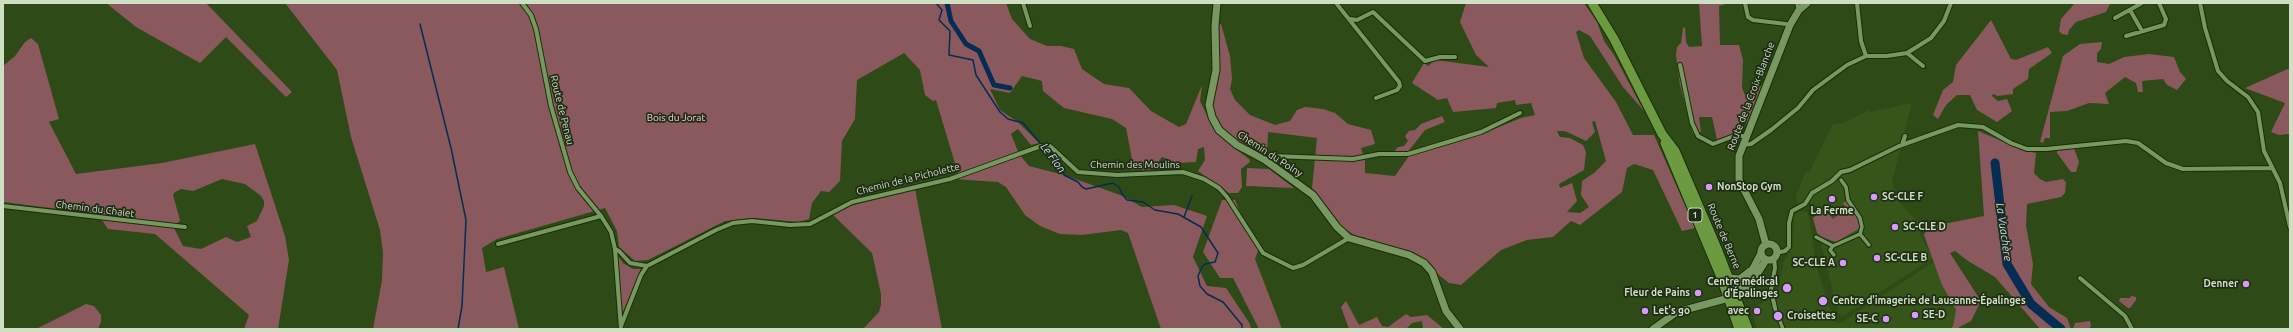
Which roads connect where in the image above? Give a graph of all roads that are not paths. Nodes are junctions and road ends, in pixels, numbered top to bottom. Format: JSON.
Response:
{"nodes":[{"id":1,"x":522,"y":3,"type":"edge"},
{"id":2,"x":1023,"y":3,"type":"edge"},
{"id":3,"x":1217,"y":3,"type":"edge"},
{"id":4,"x":1336,"y":3,"type":"edge"},
{"id":5,"x":1592,"y":3,"type":"edge"},
{"id":6,"x":1745,"y":3,"type":"edge"},
{"id":7,"x":1807,"y":3,"type":"edge"},
{"id":8,"x":1857,"y":3,"type":"edge"},
{"id":9,"x":1951,"y":3,"type":"edge"},
{"id":10,"x":2142,"y":3,"type":"edge"},
{"id":11,"x":2159,"y":3,"type":"edge"},
{"id":12,"x":2200,"y":3,"type":"edge"},
{"id":13,"x":1798,"y":6,"type":"edge"},
{"id":14,"x":2130,"y":10,"type":"junction"},
{"id":15,"x":2115,"y":18,"type":"dead end"},
{"id":16,"x":1350,"y":19,"type":"junction"},
{"id":17,"x":1786,"y":24,"type":"dead end"},
{"id":18,"x":1030,"y":26,"type":"dead end"},
{"id":19,"x":2142,"y":32,"type":"junction"},
{"id":20,"x":2126,"y":36,"type":"dead end"},
{"id":21,"x":1907,"y":53,"type":"junction"},
{"id":22,"x":1866,"y":56,"type":"junction"},
{"id":23,"x":1455,"y":57,"type":"dead end"},
{"id":24,"x":1680,"y":65,"type":"dead end"},
{"id":25,"x":1923,"y":66,"type":"dead end"},
{"id":26,"x":1376,"y":98,"type":"dead end"},
{"id":27,"x":1520,"y":113,"type":"dead end"},
{"id":28,"x":1662,"y":134,"type":"junction"},
{"id":29,"x":1746,"y":136,"type":"junction"},
{"id":30,"x":1904,"y":136,"type":"dead end"},
{"id":31,"x":1742,"y":145,"type":"junction"},
{"id":32,"x":1902,"y":145,"type":"junction"},
{"id":33,"x":1050,"y":146,"type":"joint"},
{"id":34,"x":1265,"y":160,"type":"junction"},
{"id":35,"x":2272,"y":168,"type":"junction"},
{"id":36,"x":1841,"y":180,"type":"dead end"},
{"id":37,"x":3,"y":206,"type":"edge"},
{"id":38,"x":601,"y":216,"type":"junction"},
{"id":39,"x":185,"y":226,"type":"dead end"},
{"id":40,"x":2290,"y":227,"type":"edge"},
{"id":41,"x":1860,"y":234,"type":"junction"},
{"id":42,"x":1816,"y":237,"type":"dead end"},
{"id":43,"x":1349,"y":238,"type":"junction"},
{"id":44,"x":498,"y":244,"type":"dead end"},
{"id":45,"x":1766,"y":245,"type":"junction"},
{"id":46,"x":1869,"y":245,"type":"dead end"},
{"id":47,"x":1833,"y":246,"type":"junction"},
{"id":48,"x":615,"y":249,"type":"junction"},
{"id":49,"x":1761,"y":252,"type":"junction"},
{"id":50,"x":1834,"y":255,"type":"dead end"},
{"id":51,"x":1772,"y":257,"type":"junction"},
{"id":52,"x":647,"y":266,"type":"junction"},
{"id":53,"x":1754,"y":269,"type":"junction"},
{"id":54,"x":1729,"y":278,"type":"junction"},
{"id":55,"x":2080,"y":278,"type":"dead end"},
{"id":56,"x":1732,"y":296,"type":"junction"},
{"id":57,"x":1774,"y":308,"type":"joint"},
{"id":58,"x":620,"y":329,"type":"edge"},
{"id":59,"x":1460,"y":329,"type":"edge"},
{"id":60,"x":1653,"y":329,"type":"edge"},
{"id":61,"x":1739,"y":329,"type":"edge"},
{"id":62,"x":1748,"y":329,"type":"edge"},
{"id":63,"x":1783,"y":329,"type":"edge"},
{"id":64,"x":2132,"y":329,"type":"edge"}],
"edges":[{"from":1,"to":38,"type":"street","name":"Route de Penau"},
{"from":2,"to":18,"type":"street"},
{"from":3,"to":34,"type":"street","name":"Chemin du Polny"},
{"from":4,"to":16,"type":"street"},
{"from":5,"to":28,"type":"main road","name":"Route de Berne","number":"1"},
{"from":6,"to":17,"type":"street"},
{"from":7,"to":13,"type":"street","name":"Route de la Croix-Blanche"},
{"from":8,"to":22,"type":"street"},
{"from":9,"to":21,"type":"street"},
{"from":10,"to":14,"type":"street"},
{"from":11,"to":19,"type":"street"},
{"from":12,"to":35,"type":"street"},
{"from":13,"to":29,"type":"street","name":"Route de la Croix-Blanche"},
{"from":14,"to":15,"type":"street"},
{"from":14,"to":19,"type":"street"},
{"from":16,"to":23,"type":"street"},
{"from":16,"to":26,"type":"street"},
{"from":19,"to":20,"type":"street"},
{"from":21,"to":22,"type":"street"},
{"from":21,"to":25,"type":"street"},
{"from":22,"to":31,"type":"street"},
{"from":24,"to":29,"type":"street"},
{"from":27,"to":34,"type":"street"},
{"from":28,"to":54,"type":"main road","name":"Route de Berne","number":"1"},
{"from":28,"to":56,"type":"main road","name":"Route de Berne","number":"1"},
{"from":29,"to":31,"type":"street","name":"Route de la Croix-Blanche"},
{"from":30,"to":32,"type":"street"},
{"from":31,"to":45,"type":"street","name":"Route de la Croix-Blanche"},
{"from":32,"to":35,"type":"street"},
{"from":32,"to":51,"type":"street"},
{"from":33,"to":43,"type":"street","name":"Chemin des Moulins"},
{"from":33,"to":52,"type":"street","name":"Chemin de la Picholette"},
{"from":34,"to":43,"type":"street","name":"Chemin du Polny"},
{"from":35,"to":40,"type":"street"},
{"from":36,"to":41,"type":"street"},
{"from":37,"to":39,"type":"street","name":"Chemin du Chalet"},
{"from":38,"to":44,"type":"street"},
{"from":38,"to":48,"type":"street","name":"Route de Penau"},
{"from":41,"to":46,"type":"street"},
{"from":41,"to":47,"type":"street"},
{"from":42,"to":47,"type":"street"},
{"from":43,"to":59,"type":"street"},
{"from":45,"to":49,"type":"street"},
{"from":45,"to":51,"type":"street"},
{"from":47,"to":50,"type":"street"},
{"from":48,"to":52,"type":"street"},
{"from":48,"to":58,"type":"street","name":"Route de Penau"},
{"from":49,"to":51,"type":"street"},
{"from":49,"to":53,"type":"street"},
{"from":51,"to":56,"type":"street"},
{"from":51,"to":57,"type":"street"},
{"from":52,"to":58,"type":"street"},
{"from":53,"to":54,"type":"street"},
{"from":53,"to":56,"type":"street"},
{"from":54,"to":56,"type":"main road","name":"Route de Berne","number":"1"},
{"from":55,"to":64,"type":"street"},
{"from":56,"to":60,"type":"street"},
{"from":56,"to":61,"type":"main road","name":"Route de Berne","number":"1"},
{"from":56,"to":62,"type":"main road","name":"Route de Berne","number":"1"},
{"from":57,"to":63,"type":"street"}]}
